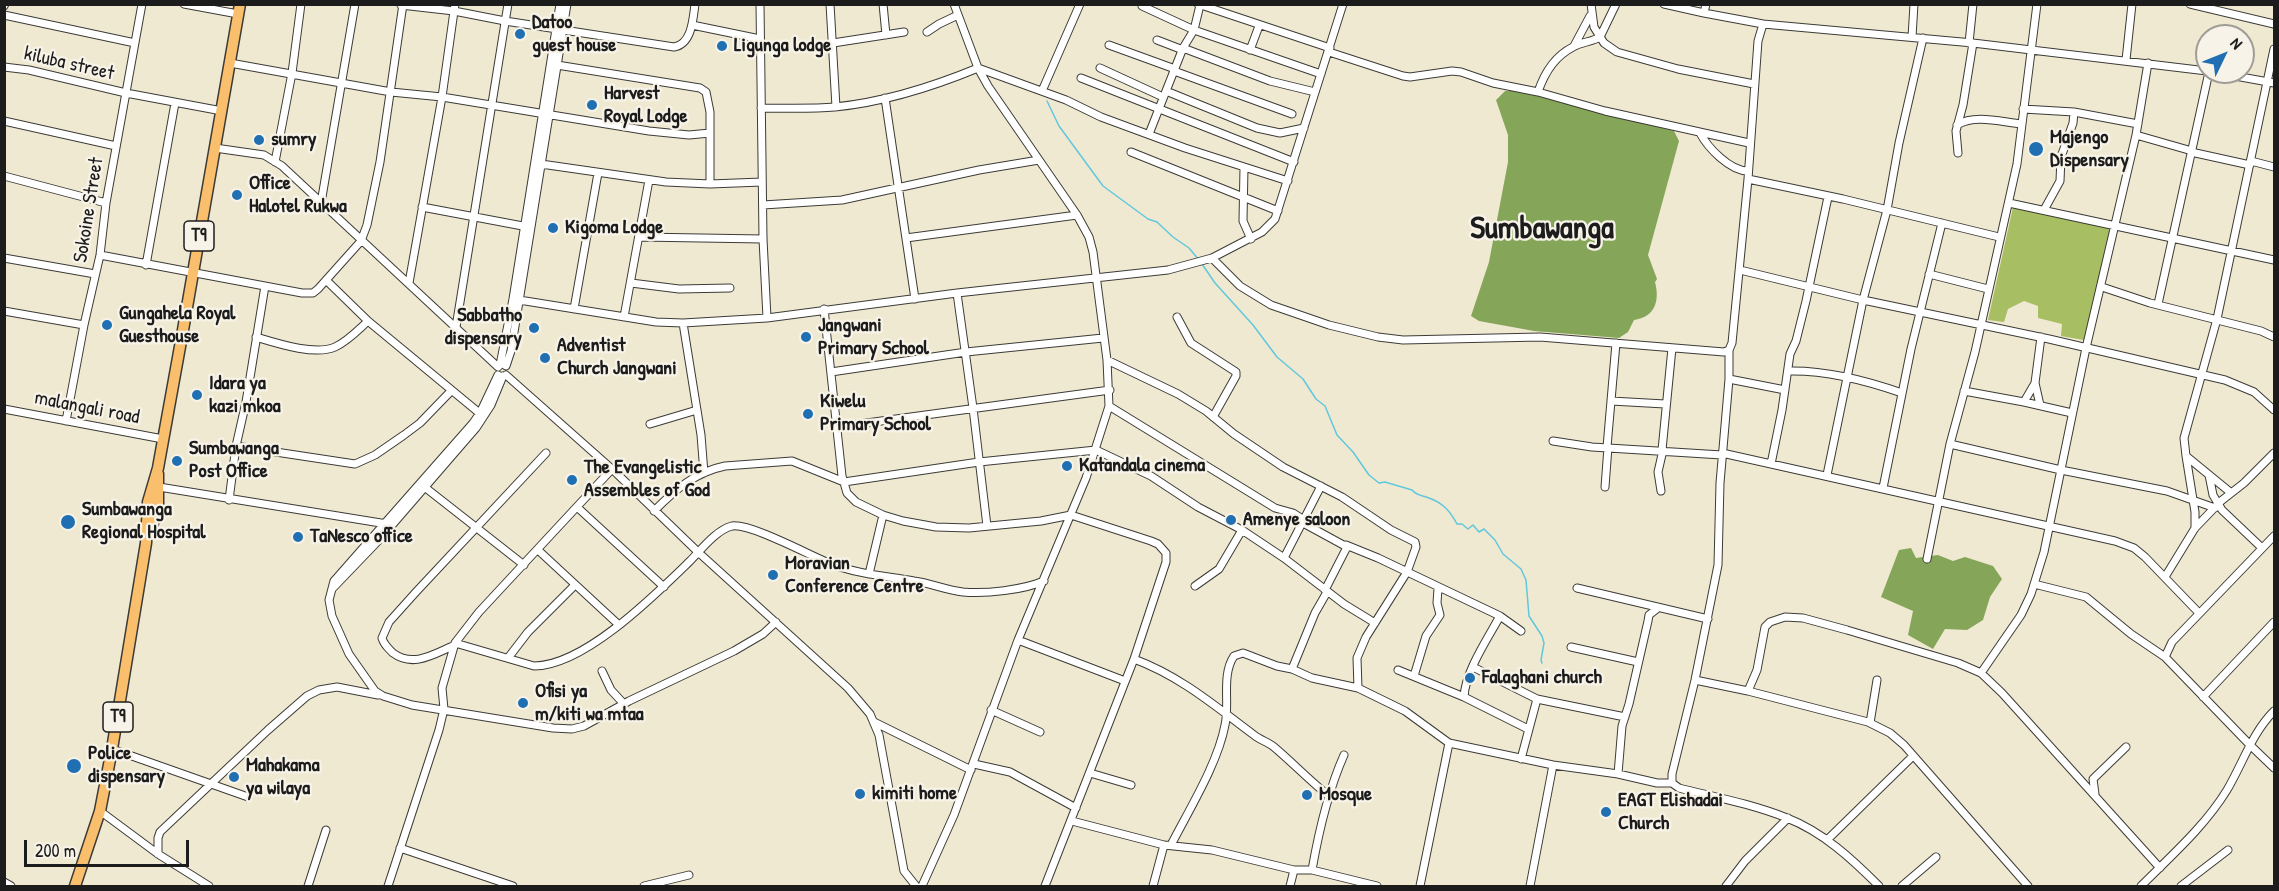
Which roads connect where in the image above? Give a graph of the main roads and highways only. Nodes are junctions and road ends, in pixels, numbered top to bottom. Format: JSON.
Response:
{"nodes":[{"id":1,"x":239,"y":9,"type":"edge"},
{"id":2,"x":158,"y":468,"type":"junction"},
{"id":3,"x":153,"y":504,"type":"junction"},
{"id":4,"x":75,"y":886,"type":"edge"}],
"edges":[{"from":1,"to":2,"type":"highway","number":"T9"},
{"from":2,"to":3,"type":"highway","number":"T9"},
{"from":2,"to":3,"type":"highway","number":"T9"},
{"from":3,"to":4,"type":"highway","number":"T9"}]}
